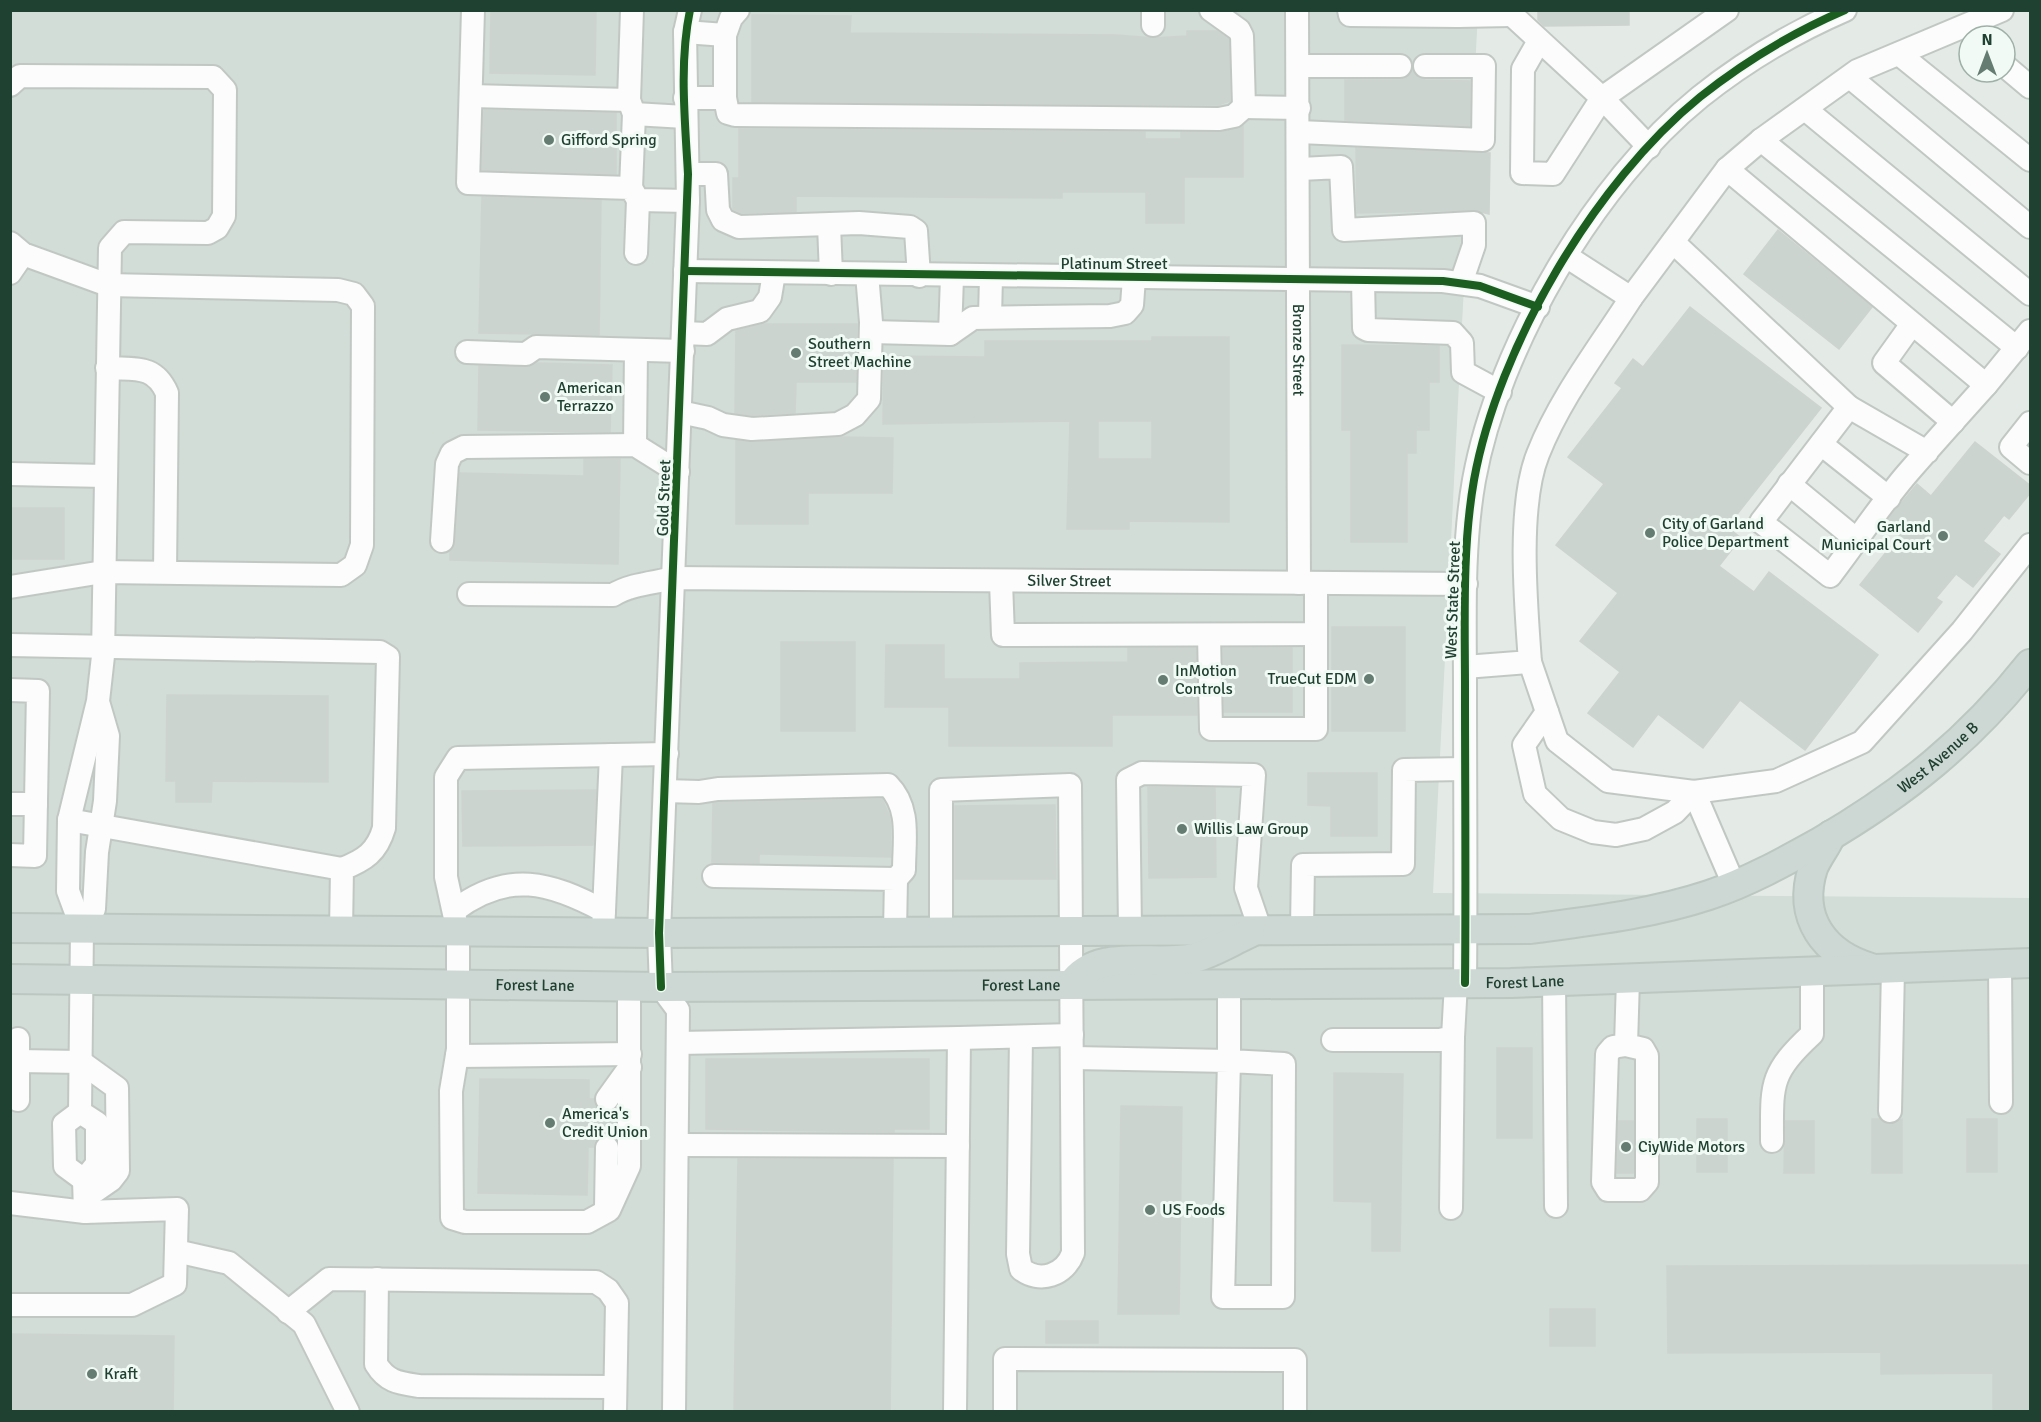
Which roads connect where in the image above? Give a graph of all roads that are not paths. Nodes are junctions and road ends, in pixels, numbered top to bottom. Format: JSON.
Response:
{"nodes":[{"id":1,"x":473,"y":10,"type":"edge"},
{"id":2,"x":632,"y":10,"type":"edge"},
{"id":3,"x":738,"y":10,"type":"edge"},
{"id":4,"x":1211,"y":10,"type":"edge"},
{"id":5,"x":1297,"y":10,"type":"edge"},
{"id":6,"x":1349,"y":10,"type":"edge"},
{"id":7,"x":1727,"y":10,"type":"edge"},
{"id":8,"x":1845,"y":10,"type":"edge"},
{"id":9,"x":2002,"y":10,"type":"edge"},
{"id":10,"x":1458,"y":13,"type":"edge"},
{"id":11,"x":1512,"y":13,"type":"edge"},
{"id":12,"x":688,"y":21,"type":"edge"},
{"id":13,"x":1979,"y":24,"type":"edge"},
{"id":14,"x":725,"y":35,"type":"junction"},
{"id":15,"x":1957,"y":35,"type":"edge"},
{"id":16,"x":1539,"y":41,"type":"junction"},
{"id":17,"x":1899,"y":54,"type":"junction"},
{"id":18,"x":1298,"y":66,"type":"junction"},
{"id":19,"x":1400,"y":66,"type":"dead end"},
{"id":20,"x":1425,"y":66,"type":"dead end"},
{"id":21,"x":2017,"y":76,"type":"edge"},
{"id":22,"x":1850,"y":77,"type":"junction"},
{"id":23,"x":10,"y":85,"type":"edge"},
{"id":24,"x":2031,"y":87,"type":"edge"},
{"id":25,"x":471,"y":96,"type":"junction"},
{"id":26,"x":724,"y":98,"type":"junction"},
{"id":27,"x":1602,"y":98,"type":"junction"},
{"id":28,"x":632,"y":107,"type":"junction"},
{"id":29,"x":685,"y":107,"type":"junction"},
{"id":30,"x":1244,"y":107,"type":"junction"},
{"id":31,"x":1299,"y":108,"type":"junction"},
{"id":32,"x":1805,"y":109,"type":"junction"},
{"id":33,"x":1299,"y":132,"type":"junction"},
{"id":34,"x":1761,"y":140,"type":"junction"},
{"id":35,"x":1649,"y":147,"type":"junction"},
{"id":36,"x":2031,"y":160,"type":"edge"},
{"id":37,"x":1727,"y":169,"type":"junction"},
{"id":38,"x":1300,"y":170,"type":"junction"},
{"id":39,"x":688,"y":174,"type":"junction"},
{"id":40,"x":634,"y":194,"type":"junction"},
{"id":41,"x":688,"y":201,"type":"junction"},
{"id":42,"x":829,"y":225,"type":"junction"},
{"id":43,"x":2031,"y":227,"type":"edge"},
{"id":44,"x":1673,"y":242,"type":"junction"},
{"id":45,"x":17,"y":249,"type":"edge"},
{"id":46,"x":636,"y":253,"type":"dead end"},
{"id":47,"x":1566,"y":255,"type":"junction"},
{"id":48,"x":686,"y":271,"type":"junction"},
{"id":49,"x":10,"y":273,"type":"edge"},
{"id":50,"x":774,"y":273,"type":"junction"},
{"id":51,"x":831,"y":274,"type":"junction"},
{"id":52,"x":867,"y":274,"type":"junction"},
{"id":53,"x":919,"y":276,"type":"junction"},
{"id":54,"x":952,"y":277,"type":"junction"},
{"id":55,"x":991,"y":277,"type":"junction"},
{"id":56,"x":1134,"y":278,"type":"junction"},
{"id":57,"x":1299,"y":279,"type":"junction"},
{"id":58,"x":1363,"y":280,"type":"junction"},
{"id":59,"x":1461,"y":284,"type":"junction"},
{"id":60,"x":108,"y":285,"type":"junction"},
{"id":61,"x":2031,"y":294,"type":"edge"},
{"id":62,"x":1631,"y":298,"type":"junction"},
{"id":63,"x":1538,"y":307,"type":"junction"},
{"id":64,"x":990,"y":317,"type":"junction"},
{"id":65,"x":1912,"y":324,"type":"junction"},
{"id":66,"x":871,"y":332,"type":"junction"},
{"id":67,"x":950,"y":334,"type":"junction"},
{"id":68,"x":2024,"y":340,"type":"edge"},
{"id":69,"x":683,"y":342,"type":"junction"},
{"id":70,"x":636,"y":350,"type":"junction"},
{"id":71,"x":467,"y":352,"type":"dead end"},
{"id":72,"x":107,"y":368,"type":"junction"},
{"id":73,"x":1986,"y":385,"type":"junction"},
{"id":74,"x":1500,"y":392,"type":"junction"},
{"id":75,"x":1850,"y":407,"type":"junction"},
{"id":76,"x":681,"y":412,"type":"junction"},
{"id":77,"x":1953,"y":422,"type":"junction"},
{"id":78,"x":2031,"y":423,"type":"edge"},
{"id":79,"x":1821,"y":444,"type":"junction"},
{"id":80,"x":635,"y":445,"type":"junction"},
{"id":81,"x":1926,"y":452,"type":"junction"},
{"id":82,"x":2031,"y":463,"type":"edge"},
{"id":83,"x":678,"y":472,"type":"junction"},
{"id":84,"x":10,"y":474,"type":"edge"},
{"id":85,"x":105,"y":476,"type":"junction"},
{"id":86,"x":1790,"y":484,"type":"junction"},
{"id":87,"x":1889,"y":498,"type":"junction"},
{"id":88,"x":1857,"y":540,"type":"junction"},
{"id":89,"x":442,"y":541,"type":"dead end"},
{"id":90,"x":2031,"y":545,"type":"edge"},
{"id":91,"x":103,"y":572,"type":"junction"},
{"id":92,"x":165,"y":572,"type":"junction"},
{"id":93,"x":674,"y":578,"type":"junction"},
{"id":94,"x":1001,"y":582,"type":"junction"},
{"id":95,"x":1308,"y":583,"type":"junction"},
{"id":96,"x":1466,"y":584,"type":"junction"},
{"id":97,"x":10,"y":587,"type":"edge"},
{"id":98,"x":470,"y":594,"type":"dead end"},
{"id":99,"x":1316,"y":634,"type":"junction"},
{"id":100,"x":1209,"y":635,"type":"junction"},
{"id":101,"x":10,"y":645,"type":"edge"},
{"id":102,"x":103,"y":646,"type":"junction"},
{"id":103,"x":1530,"y":662,"type":"junction"},
{"id":104,"x":2031,"y":664,"type":"edge"},
{"id":105,"x":1465,"y":667,"type":"junction"},
{"id":106,"x":10,"y":690,"type":"edge"},
{"id":107,"x":98,"y":701,"type":"junction"},
{"id":108,"x":1547,"y":712,"type":"junction"},
{"id":109,"x":667,"y":754,"type":"junction"},
{"id":110,"x":611,"y":755,"type":"junction"},
{"id":111,"x":1465,"y":770,"type":"junction"},
{"id":112,"x":665,"y":791,"type":"junction"},
{"id":113,"x":1694,"y":792,"type":"junction"},
{"id":114,"x":10,"y":804,"type":"edge"},
{"id":115,"x":36,"y":804,"type":"junction"},
{"id":116,"x":69,"y":820,"type":"junction"},
{"id":117,"x":101,"y":826,"type":"junction"},
{"id":118,"x":1831,"y":835,"type":"junction"},
{"id":119,"x":10,"y":855,"type":"edge"},
{"id":120,"x":342,"y":869,"type":"junction"},
{"id":121,"x":714,"y":876,"type":"dead end"},
{"id":122,"x":896,"y":879,"type":"junction"},
{"id":123,"x":1734,"y":885,"type":"junction"},
{"id":124,"x":457,"y":921,"type":"junction"},
{"id":125,"x":604,"y":922,"type":"junction"},
{"id":126,"x":1466,"y":927,"type":"junction"},
{"id":127,"x":10,"y":928,"type":"edge"},
{"id":128,"x":1260,"y":928,"type":"junction"},
{"id":129,"x":1302,"y":928,"type":"junction"},
{"id":130,"x":82,"y":929,"type":"junction"},
{"id":131,"x":1130,"y":929,"type":"junction"},
{"id":132,"x":1070,"y":930,"type":"junction"},
{"id":133,"x":340,"y":931,"type":"junction"},
{"id":134,"x":895,"y":931,"type":"junction"},
{"id":135,"x":941,"y":931,"type":"junction"},
{"id":136,"x":659,"y":933,"type":"junction"},
{"id":137,"x":2031,"y":963,"type":"edge"},
{"id":138,"x":2000,"y":964,"type":"junction"},
{"id":139,"x":1885,"y":969,"type":"junction"},
{"id":140,"x":1812,"y":972,"type":"junction"},
{"id":141,"x":10,"y":979,"type":"edge"},
{"id":142,"x":1628,"y":979,"type":"junction"},
{"id":143,"x":82,"y":980,"type":"junction"},
{"id":144,"x":1554,"y":981,"type":"junction"},
{"id":145,"x":1460,"y":983,"type":"junction"},
{"id":146,"x":458,"y":984,"type":"junction"},
{"id":147,"x":1229,"y":984,"type":"junction"},
{"id":148,"x":1071,"y":985,"type":"junction"},
{"id":149,"x":629,"y":986,"type":"junction"},
{"id":150,"x":661,"y":987,"type":"junction"},
{"id":151,"x":1072,"y":1035,"type":"junction"},
{"id":152,"x":1022,"y":1037,"type":"junction"},
{"id":153,"x":1453,"y":1037,"type":"junction"},
{"id":154,"x":959,"y":1038,"type":"junction"},
{"id":155,"x":1333,"y":1040,"type":"dead end"},
{"id":156,"x":678,"y":1043,"type":"junction"},
{"id":157,"x":1626,"y":1045,"type":"junction"},
{"id":158,"x":457,"y":1056,"type":"junction"},
{"id":159,"x":1074,"y":1058,"type":"junction"},
{"id":160,"x":630,"y":1060,"type":"junction"},
{"id":161,"x":1229,"y":1061,"type":"junction"},
{"id":162,"x":81,"y":1062,"type":"junction"},
{"id":163,"x":607,"y":1098,"type":"tunnel mouth"},
{"id":164,"x":18,"y":1100,"type":"dead end"},
{"id":165,"x":2001,"y":1102,"type":"dead end"},
{"id":166,"x":1890,"y":1111,"type":"dead end"},
{"id":167,"x":80,"y":1112,"type":"junction"},
{"id":168,"x":1772,"y":1141,"type":"dead end"},
{"id":169,"x":676,"y":1144,"type":"junction"},
{"id":170,"x":958,"y":1146,"type":"junction"},
{"id":171,"x":607,"y":1148,"type":"tunnel mouth"},
{"id":172,"x":85,"y":1196,"type":"junction"},
{"id":173,"x":10,"y":1203,"type":"edge"},
{"id":174,"x":1556,"y":1206,"type":"dead end"},
{"id":175,"x":1451,"y":1208,"type":"dead end"},
{"id":176,"x":606,"y":1212,"type":"junction"},
{"id":177,"x":176,"y":1251,"type":"junction"},
{"id":178,"x":377,"y":1279,"type":"junction"},
{"id":179,"x":10,"y":1305,"type":"edge"},
{"id":180,"x":288,"y":1312,"type":"junction"},
{"id":181,"x":615,"y":1388,"type":"junction"},
{"id":182,"x":348,"y":1412,"type":"edge"},
{"id":183,"x":615,"y":1412,"type":"edge"},
{"id":184,"x":674,"y":1412,"type":"edge"},
{"id":185,"x":955,"y":1412,"type":"edge"},
{"id":186,"x":1005,"y":1412,"type":"edge"},
{"id":187,"x":1295,"y":1412,"type":"edge"}],
"edges":[{"from":1,"to":25,"type":"street"},
{"from":2,"to":28,"type":"street"},
{"from":3,"to":14,"type":"street"},
{"from":4,"to":30,"type":"street"},
{"from":5,"to":18,"type":"street","name":"Bronze Street"},
{"from":6,"to":10,"type":"street"},
{"from":7,"to":27,"type":"street"},
{"from":8,"to":35,"type":"street","name":"West State Street"},
{"from":9,"to":13,"type":"street"},
{"from":10,"to":11,"type":"street"},
{"from":11,"to":16,"type":"street"},
{"from":12,"to":14,"type":"street"},
{"from":12,"to":29,"type":"street","name":"Gold Street"},
{"from":14,"to":26,"type":"street"},
{"from":15,"to":17,"type":"street"},
{"from":16,"to":27,"type":"street"},
{"from":16,"to":27,"type":"street"},
{"from":17,"to":22,"type":"street"},
{"from":17,"to":36,"type":"street"},
{"from":18,"to":19,"type":"street"},
{"from":18,"to":31,"type":"street","name":"Bronze Street"},
{"from":20,"to":33,"type":"street"},
{"from":21,"to":24,"type":"street"},
{"from":22,"to":32,"type":"street"},
{"from":22,"to":43,"type":"street"},
{"from":23,"to":60,"type":"street"},
{"from":25,"to":28,"type":"street"},
{"from":25,"to":40,"type":"street"},
{"from":26,"to":29,"type":"street"},
{"from":26,"to":30,"type":"street"},
{"from":27,"to":35,"type":"street"},
{"from":28,"to":29,"type":"street"},
{"from":28,"to":40,"type":"street"},
{"from":29,"to":39,"type":"street","name":"Gold Street"},
{"from":30,"to":31,"type":"street"},
{"from":31,"to":33,"type":"street","name":"Bronze Street"},
{"from":32,"to":34,"type":"street"},
{"from":32,"to":61,"type":"street"},
{"from":33,"to":38,"type":"street","name":"Bronze Street"},
{"from":34,"to":37,"type":"street"},
{"from":34,"to":68,"type":"street"},
{"from":35,"to":47,"type":"street","name":"West State Street"},
{"from":37,"to":44,"type":"street"},
{"from":37,"to":65,"type":"street"},
{"from":38,"to":57,"type":"street","name":"Bronze Street"},
{"from":38,"to":59,"type":"street"},
{"from":39,"to":41,"type":"street","name":"Gold Street"},
{"from":39,"to":42,"type":"street"},
{"from":40,"to":41,"type":"street"},
{"from":40,"to":46,"type":"street"},
{"from":41,"to":48,"type":"street","name":"Gold Street"},
{"from":42,"to":51,"type":"street"},
{"from":42,"to":53,"type":"street"},
{"from":44,"to":62,"type":"street"},
{"from":44,"to":75,"type":"street"},
{"from":45,"to":49,"type":"street"},
{"from":45,"to":60,"type":"street"},
{"from":47,"to":62,"type":"street"},
{"from":47,"to":63,"type":"street","name":"West State Street"},
{"from":48,"to":50,"type":"street","name":"Platinum Street"},
{"from":48,"to":69,"type":"street","name":"Gold Street"},
{"from":50,"to":51,"type":"street","name":"Platinum Street"},
{"from":50,"to":69,"type":"street"},
{"from":51,"to":52,"type":"street","name":"Platinum Street"},
{"from":52,"to":53,"type":"street","name":"Platinum Street"},
{"from":52,"to":66,"type":"street"},
{"from":53,"to":54,"type":"street","name":"Platinum Street"},
{"from":54,"to":55,"type":"street","name":"Platinum Street"},
{"from":54,"to":67,"type":"street"},
{"from":55,"to":56,"type":"street","name":"Platinum Street"},
{"from":55,"to":64,"type":"street"},
{"from":56,"to":57,"type":"street","name":"Platinum Street"},
{"from":56,"to":64,"type":"street"},
{"from":57,"to":58,"type":"street","name":"Platinum Street"},
{"from":57,"to":95,"type":"street","name":"Bronze Street"},
{"from":58,"to":59,"type":"street","name":"Platinum Street"},
{"from":58,"to":74,"type":"street"},
{"from":59,"to":63,"type":"street","name":"Platinum Street"},
{"from":60,"to":72,"type":"street"},
{"from":60,"to":92,"type":"street"},
{"from":62,"to":103,"type":"street"},
{"from":63,"to":74,"type":"street","name":"West State Street"},
{"from":64,"to":67,"type":"street"},
{"from":65,"to":73,"type":"street"},
{"from":65,"to":77,"type":"street"},
{"from":66,"to":67,"type":"street"},
{"from":66,"to":76,"type":"street"},
{"from":68,"to":73,"type":"street"},
{"from":69,"to":70,"type":"street"},
{"from":69,"to":76,"type":"street","name":"Gold Street"},
{"from":70,"to":71,"type":"street"},
{"from":70,"to":80,"type":"street"},
{"from":72,"to":85,"type":"street"},
{"from":72,"to":92,"type":"street"},
{"from":73,"to":77,"type":"street"},
{"from":74,"to":96,"type":"street","name":"West State Street"},
{"from":75,"to":79,"type":"street"},
{"from":75,"to":81,"type":"street"},
{"from":76,"to":83,"type":"street","name":"Gold Street"},
{"from":77,"to":81,"type":"street"},
{"from":78,"to":82,"type":"street"},
{"from":79,"to":86,"type":"street"},
{"from":79,"to":87,"type":"street"},
{"from":80,"to":83,"type":"street"},
{"from":80,"to":89,"type":"street"},
{"from":81,"to":87,"type":"street"},
{"from":83,"to":93,"type":"street","name":"Gold Street"},
{"from":84,"to":85,"type":"street"},
{"from":85,"to":91,"type":"street"},
{"from":86,"to":88,"type":"street"},
{"from":86,"to":88,"type":"street"},
{"from":87,"to":88,"type":"street"},
{"from":90,"to":113,"type":"street"},
{"from":91,"to":92,"type":"street"},
{"from":91,"to":97,"type":"street"},
{"from":91,"to":102,"type":"street"},
{"from":93,"to":94,"type":"street","name":"Silver Street"},
{"from":93,"to":98,"type":"street","name":"Silver Street"},
{"from":93,"to":109,"type":"street","name":"Gold Street"},
{"from":94,"to":95,"type":"street","name":"Silver Street"},
{"from":94,"to":100,"type":"street"},
{"from":95,"to":96,"type":"street","name":"Silver Street"},
{"from":95,"to":99,"type":"street","name":"Bronze Street"},
{"from":96,"to":105,"type":"street","name":"West State Street"},
{"from":99,"to":100,"type":"street"},
{"from":99,"to":100,"type":"street","name":"Bronze Street"},
{"from":101,"to":102,"type":"street"},
{"from":102,"to":107,"type":"street"},
{"from":102,"to":120,"type":"street"},
{"from":103,"to":105,"type":"street"},
{"from":103,"to":108,"type":"street"},
{"from":104,"to":118,"type":"main road","name":"West Avenue B"},
{"from":105,"to":111,"type":"street","name":"West State Street"},
{"from":106,"to":115,"type":"street"},
{"from":107,"to":116,"type":"street"},
{"from":107,"to":117,"type":"street"},
{"from":108,"to":113,"type":"street"},
{"from":108,"to":113,"type":"street"},
{"from":109,"to":110,"type":"street"},
{"from":109,"to":112,"type":"street","name":"Gold Street"},
{"from":110,"to":124,"type":"street"},
{"from":110,"to":125,"type":"street"},
{"from":111,"to":126,"type":"street","name":"West State Street"},
{"from":111,"to":129,"type":"street"},
{"from":112,"to":122,"type":"street"},
{"from":112,"to":136,"type":"street","name":"Gold Street"},
{"from":113,"to":123,"type":"street"},
{"from":114,"to":115,"type":"street"},
{"from":115,"to":119,"type":"street"},
{"from":116,"to":117,"type":"street"},
{"from":116,"to":130,"type":"street"},
{"from":117,"to":120,"type":"street"},
{"from":117,"to":130,"type":"street"},
{"from":118,"to":123,"type":"main road"},
{"from":118,"to":139,"type":"main road"},
{"from":120,"to":133,"type":"street"},
{"from":121,"to":122,"type":"street"},
{"from":122,"to":134,"type":"street"},
{"from":123,"to":126,"type":"main road"},
{"from":124,"to":125,"type":"main road"},
{"from":124,"to":125,"type":"street"},
{"from":124,"to":133,"type":"main road"},
{"from":124,"to":146,"type":"street"},
{"from":125,"to":136,"type":"main road"},
{"from":126,"to":129,"type":"main road"},
{"from":126,"to":145,"type":"street","name":"West State Street"},
{"from":127,"to":130,"type":"main road"},
{"from":128,"to":129,"type":"main road"},
{"from":128,"to":131,"type":"main road"},
{"from":128,"to":131,"type":"street"},
{"from":128,"to":148,"type":"main road"},
{"from":130,"to":133,"type":"main road"},
{"from":130,"to":143,"type":"street"},
{"from":131,"to":132,"type":"main road"},
{"from":132,"to":135,"type":"main road"},
{"from":132,"to":135,"type":"street"},
{"from":132,"to":148,"type":"street"},
{"from":134,"to":135,"type":"main road"},
{"from":134,"to":136,"type":"main road"},
{"from":136,"to":150,"type":"street","name":"Gold Street"},
{"from":137,"to":138,"type":"main road","name":"Forest Lane"},
{"from":138,"to":139,"type":"main road","name":"Forest Lane"},
{"from":138,"to":165,"type":"street"},
{"from":139,"to":140,"type":"main road","name":"Forest Lane"},
{"from":139,"to":166,"type":"street"},
{"from":140,"to":142,"type":"main road","name":"Forest Lane"},
{"from":140,"to":168,"type":"street"},
{"from":141,"to":143,"type":"main road","name":"Forest Lane"},
{"from":142,"to":144,"type":"main road","name":"Forest Lane"},
{"from":142,"to":157,"type":"street"},
{"from":143,"to":146,"type":"main road","name":"Forest Lane"},
{"from":143,"to":162,"type":"street"},
{"from":144,"to":145,"type":"main road","name":"Forest Lane"},
{"from":144,"to":174,"type":"street"},
{"from":145,"to":147,"type":"main road","name":"Forest Lane"},
{"from":145,"to":153,"type":"street","name":"West State Street"},
{"from":146,"to":149,"type":"main road","name":"Forest Lane"},
{"from":146,"to":158,"type":"street"},
{"from":147,"to":148,"type":"main road","name":"Forest Lane"},
{"from":147,"to":161,"type":"street"},
{"from":148,"to":150,"type":"main road","name":"Forest Lane"},
{"from":148,"to":151,"type":"street"},
{"from":149,"to":150,"type":"main road","name":"Forest Lane"},
{"from":149,"to":160,"type":"street"},
{"from":150,"to":156,"type":"street"},
{"from":151,"to":152,"type":"street"},
{"from":151,"to":159,"type":"street"},
{"from":152,"to":154,"type":"street"},
{"from":152,"to":159,"type":"street"},
{"from":153,"to":155,"type":"street"},
{"from":153,"to":175,"type":"street","name":"West State Street"},
{"from":154,"to":156,"type":"street"},
{"from":154,"to":170,"type":"street"},
{"from":156,"to":169,"type":"street"},
{"from":157,"to":157,"type":"street"},
{"from":158,"to":160,"type":"street"},
{"from":158,"to":176,"type":"street"},
{"from":159,"to":161,"type":"street"},
{"from":160,"to":163,"type":"street"},
{"from":160,"to":176,"type":"street"},
{"from":161,"to":161,"type":"street"},
{"from":162,"to":164,"type":"street"},
{"from":162,"to":167,"type":"street"},
{"from":162,"to":172,"type":"street"},
{"from":167,"to":172,"type":"street"},
{"from":167,"to":172,"type":"street"},
{"from":169,"to":170,"type":"street"},
{"from":169,"to":184,"type":"street"},
{"from":170,"to":185,"type":"street"},
{"from":171,"to":176,"type":"street"},
{"from":172,"to":173,"type":"street"},
{"from":172,"to":177,"type":"street"},
{"from":177,"to":179,"type":"street"},
{"from":177,"to":180,"type":"street"},
{"from":178,"to":180,"type":"street"},
{"from":178,"to":181,"type":"street"},
{"from":178,"to":181,"type":"street"},
{"from":180,"to":182,"type":"street"},
{"from":181,"to":183,"type":"street"},
{"from":186,"to":187,"type":"street"}]}
